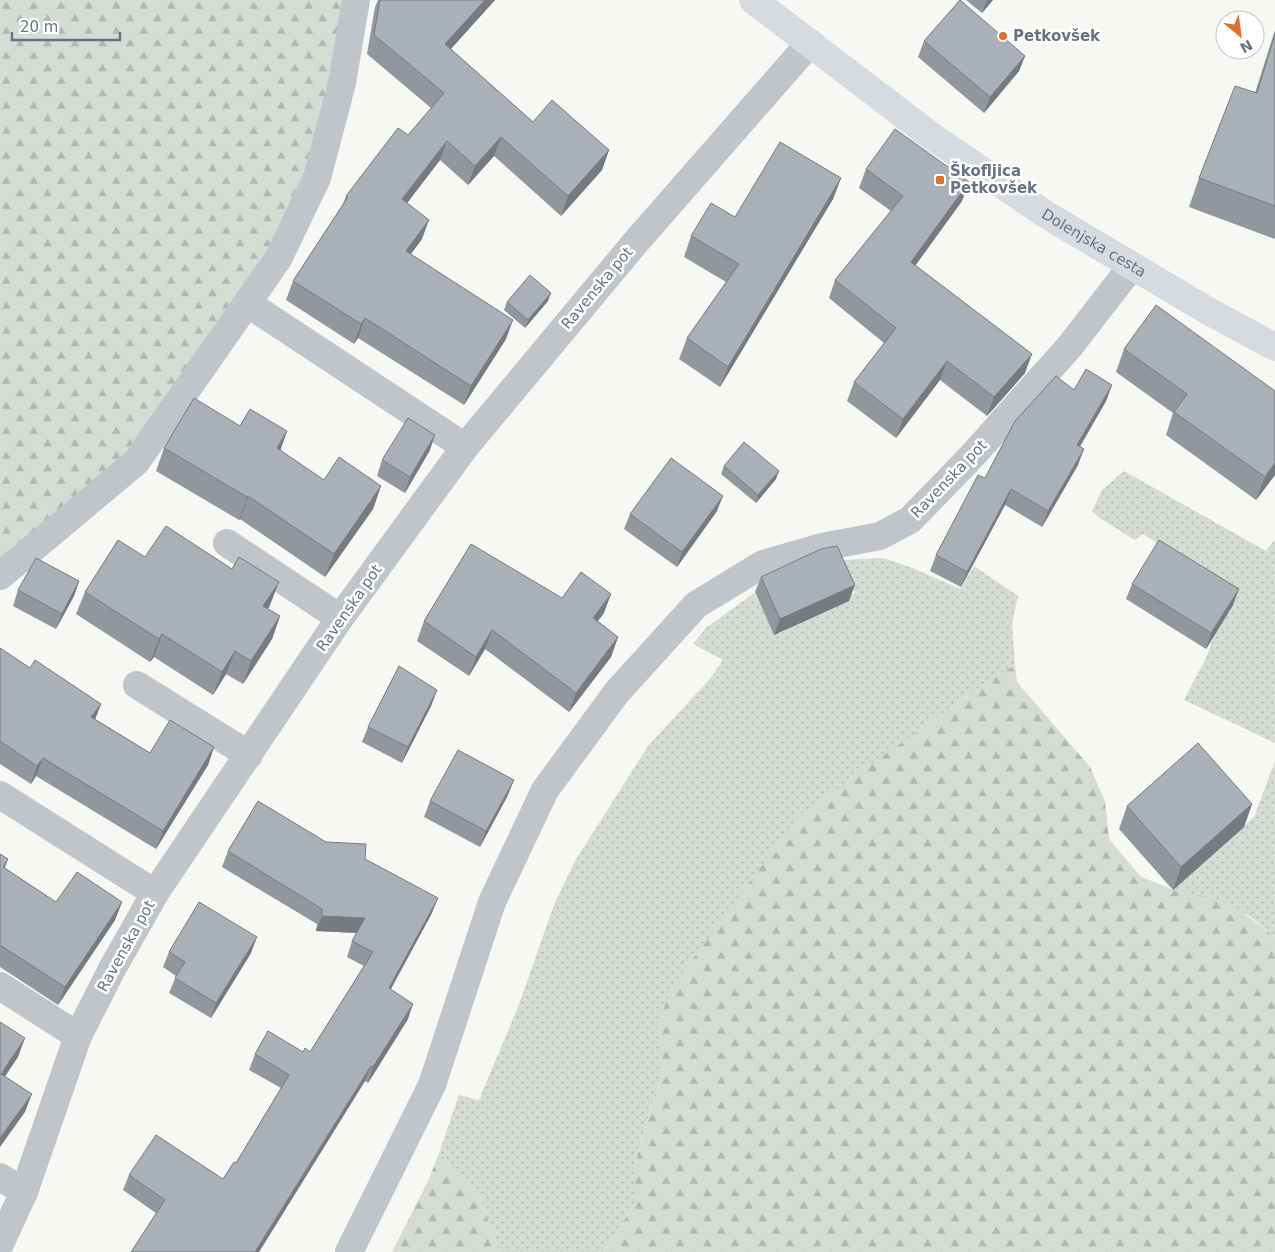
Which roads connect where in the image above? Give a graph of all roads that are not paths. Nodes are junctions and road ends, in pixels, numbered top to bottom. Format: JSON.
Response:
{"nodes":[{"id":1,"x":356,"y":0,"type":"edge"},
{"id":2,"x":753,"y":0,"type":"edge"},
{"id":3,"x":810,"y":43,"type":"junction"},
{"id":4,"x":1132,"y":266,"type":"junction"},
{"id":5,"x":247,"y":304,"type":"junction"},
{"id":6,"x":1275,"y":347,"type":"edge"},
{"id":7,"x":465,"y":447,"type":"junction"},
{"id":8,"x":227,"y":543,"type":"dead end"},
{"id":9,"x":0,"y":576,"type":"edge"},
{"id":10,"x":340,"y":618,"type":"junction"},
{"id":11,"x":138,"y":685,"type":"dead end"},
{"id":12,"x":249,"y":755,"type":"junction"},
{"id":13,"x":0,"y":795,"type":"edge"},
{"id":14,"x":155,"y":893,"type":"junction"},
{"id":15,"x":0,"y":986,"type":"edge"},
{"id":16,"x":78,"y":1036,"type":"junction"},
{"id":17,"x":0,"y":1176,"type":"edge"},
{"id":18,"x":24,"y":1192,"type":"junction"},
{"id":19,"x":0,"y":1244,"type":"edge"},
{"id":20,"x":349,"y":1252,"type":"edge"}],
"edges":[{"from":1,"to":5,"type":"street"},
{"from":2,"to":3,"type":"main road","name":"Dolenjska cesta"},
{"from":3,"to":4,"type":"main road","name":"Dolenjska cesta"},
{"from":3,"to":7,"type":"street","name":"Ravenska pot"},
{"from":4,"to":6,"type":"main road","name":"Dolenjska cesta"},
{"from":4,"to":20,"type":"street","name":"Ravenska pot"},
{"from":5,"to":7,"type":"street"},
{"from":5,"to":9,"type":"street"},
{"from":7,"to":10,"type":"street","name":"Ravenska pot"},
{"from":8,"to":10,"type":"street"},
{"from":10,"to":12,"type":"street","name":"Ravenska pot"},
{"from":11,"to":12,"type":"street"},
{"from":12,"to":14,"type":"street","name":"Ravenska pot"},
{"from":13,"to":14,"type":"street"},
{"from":14,"to":16,"type":"street","name":"Ravenska pot"},
{"from":15,"to":16,"type":"street"},
{"from":16,"to":18,"type":"street","name":"Ravenska pot"},
{"from":17,"to":18,"type":"street"},
{"from":18,"to":19,"type":"street","name":"Ravenska pot"}]}
